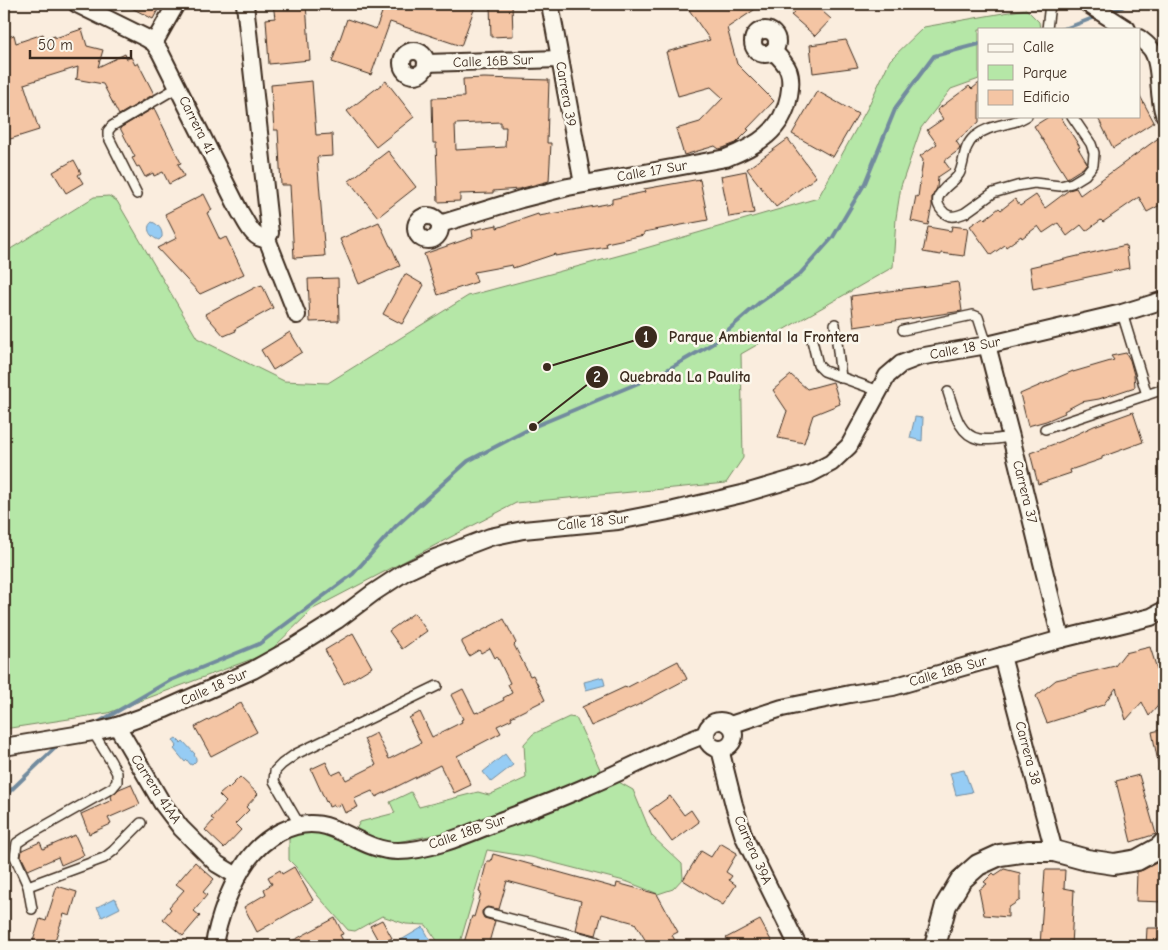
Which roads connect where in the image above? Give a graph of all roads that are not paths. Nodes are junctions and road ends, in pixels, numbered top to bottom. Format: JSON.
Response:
{"nodes":[{"id":1,"x":77,"y":4,"type":"edge"},
{"id":2,"x":176,"y":4,"type":"edge"},
{"id":3,"x":245,"y":4,"type":"edge"},
{"id":4,"x":550,"y":4,"type":"edge"},
{"id":5,"x":1050,"y":4,"type":"edge"},
{"id":6,"x":1088,"y":4,"type":"edge"},
{"id":7,"x":1048,"y":25,"type":"edge"},
{"id":8,"x":1126,"y":28,"type":"edge"},
{"id":9,"x":1140,"y":39,"type":"edge"},
{"id":10,"x":154,"y":43,"type":"junction"},
{"id":11,"x":774,"y":51,"type":"dead end"},
{"id":12,"x":560,"y":59,"type":"junction"},
{"id":13,"x":426,"y":63,"type":"dead end"},
{"id":14,"x":178,"y":87,"type":"junction"},
{"id":15,"x":1164,"y":114,"type":"edge"},
{"id":16,"x":1023,"y":118,"type":"edge"},
{"id":17,"x":1073,"y":118,"type":"edge"},
{"id":18,"x":583,"y":184,"type":"junction"},
{"id":19,"x":136,"y":194,"type":"dead end"},
{"id":20,"x":440,"y":224,"type":"dead end"},
{"id":21,"x":268,"y":239,"type":"junction"},
{"id":22,"x":1164,"y":300,"type":"edge"},
{"id":23,"x":1122,"y":313,"type":"junction"},
{"id":24,"x":297,"y":315,"type":"dead end"},
{"id":25,"x":835,"y":324,"type":"dead end"},
{"id":26,"x":903,"y":330,"type":"dead end"},
{"id":27,"x":811,"y":336,"type":"dead end"},
{"id":28,"x":987,"y":345,"type":"junction"},
{"id":29,"x":841,"y":378,"type":"junction"},
{"id":30,"x":1164,"y":389,"type":"edge"},
{"id":31,"x":879,"y":391,"type":"junction"},
{"id":32,"x":948,"y":392,"type":"dead end"},
{"id":33,"x":1146,"y":395,"type":"junction"},
{"id":34,"x":1045,"y":429,"type":"dead end"},
{"id":35,"x":1011,"y":437,"type":"junction"},
{"id":36,"x":1164,"y":610,"type":"edge"},
{"id":37,"x":1061,"y":639,"type":"junction"},
{"id":38,"x":1002,"y":656,"type":"junction"},
{"id":39,"x":437,"y":686,"type":"dead end"},
{"id":40,"x":730,"y":725,"type":"junction"},
{"id":41,"x":117,"y":726,"type":"junction"},
{"id":42,"x":93,"y":732,"type":"junction"},
{"id":43,"x":706,"y":734,"type":"junction"},
{"id":44,"x":4,"y":747,"type":"edge"},
{"id":45,"x":720,"y":749,"type":"junction"},
{"id":46,"x":141,"y":823,"type":"dead end"},
{"id":47,"x":298,"y":824,"type":"junction"},
{"id":48,"x":1164,"y":843,"type":"edge"},
{"id":49,"x":1054,"y":851,"type":"junction"},
{"id":50,"x":237,"y":876,"type":"junction"},
{"id":51,"x":28,"y":886,"type":"junction"},
{"id":52,"x":32,"y":909,"type":"dead end"},
{"id":53,"x":488,"y":914,"type":"dead end"},
{"id":54,"x":214,"y":946,"type":"edge"},
{"id":55,"x":604,"y":946,"type":"edge"},
{"id":56,"x":798,"y":946,"type":"edge"},
{"id":57,"x":935,"y":946,"type":"edge"}],
"edges":[{"from":1,"to":10,"type":"street"},
{"from":2,"to":10,"type":"street"},
{"from":3,"to":21,"type":"street"},
{"from":4,"to":12,"type":"street","name":"Carrera 39"},
{"from":5,"to":7,"type":"lane"},
{"from":6,"to":8,"type":"street"},
{"from":9,"to":15,"type":"street"},
{"from":10,"to":14,"type":"street","name":"Carrera 41"},
{"from":11,"to":18,"type":"street","name":"Calle 17 Sur"},
{"from":12,"to":13,"type":"street","name":"Calle 16B Sur"},
{"from":12,"to":18,"type":"street","name":"Carrera 39"},
{"from":14,"to":19,"type":"lane"},
{"from":14,"to":21,"type":"street","name":"Carrera 41"},
{"from":16,"to":17,"type":"lane"},
{"from":18,"to":20,"type":"street","name":"Calle 17 Sur"},
{"from":21,"to":24,"type":"street"},
{"from":22,"to":23,"type":"street","name":"Calle 18 Sur"},
{"from":23,"to":28,"type":"street","name":"Calle 18 Sur"},
{"from":23,"to":33,"type":"lane"},
{"from":25,"to":29,"type":"lane"},
{"from":26,"to":28,"type":"lane"},
{"from":27,"to":29,"type":"lane"},
{"from":28,"to":31,"type":"street","name":"Calle 18 Sur"},
{"from":28,"to":35,"type":"street","name":"Carrera 37"},
{"from":29,"to":31,"type":"lane"},
{"from":30,"to":33,"type":"lane"},
{"from":31,"to":41,"type":"street","name":"Calle 18 Sur"},
{"from":32,"to":35,"type":"lane"},
{"from":33,"to":34,"type":"lane"},
{"from":35,"to":37,"type":"street","name":"Carrera 37"},
{"from":36,"to":37,"type":"street","name":"Calle 18B Sur"},
{"from":37,"to":38,"type":"street","name":"Calle 18B Sur"},
{"from":38,"to":40,"type":"street","name":"Calle 18B Sur"},
{"from":38,"to":49,"type":"street","name":"Carrera 38"},
{"from":39,"to":47,"type":"lane"},
{"from":40,"to":43,"type":"street"},
{"from":40,"to":45,"type":"street"},
{"from":41,"to":42,"type":"street","name":"Calle 18 Sur"},
{"from":41,"to":50,"type":"street","name":"Carrera 41AA"},
{"from":42,"to":44,"type":"street","name":"Calle 18 Sur"},
{"from":42,"to":51,"type":"lane"},
{"from":43,"to":45,"type":"street"},
{"from":43,"to":47,"type":"street","name":"Calle 18B Sur"},
{"from":45,"to":56,"type":"street","name":"Carrera 39A"},
{"from":46,"to":51,"type":"lane"},
{"from":47,"to":50,"type":"street","name":"Calle 18B Sur"},
{"from":48,"to":49,"type":"street"},
{"from":49,"to":57,"type":"street"},
{"from":50,"to":54,"type":"street"},
{"from":51,"to":52,"type":"lane"},
{"from":53,"to":55,"type":"lane"}]}
